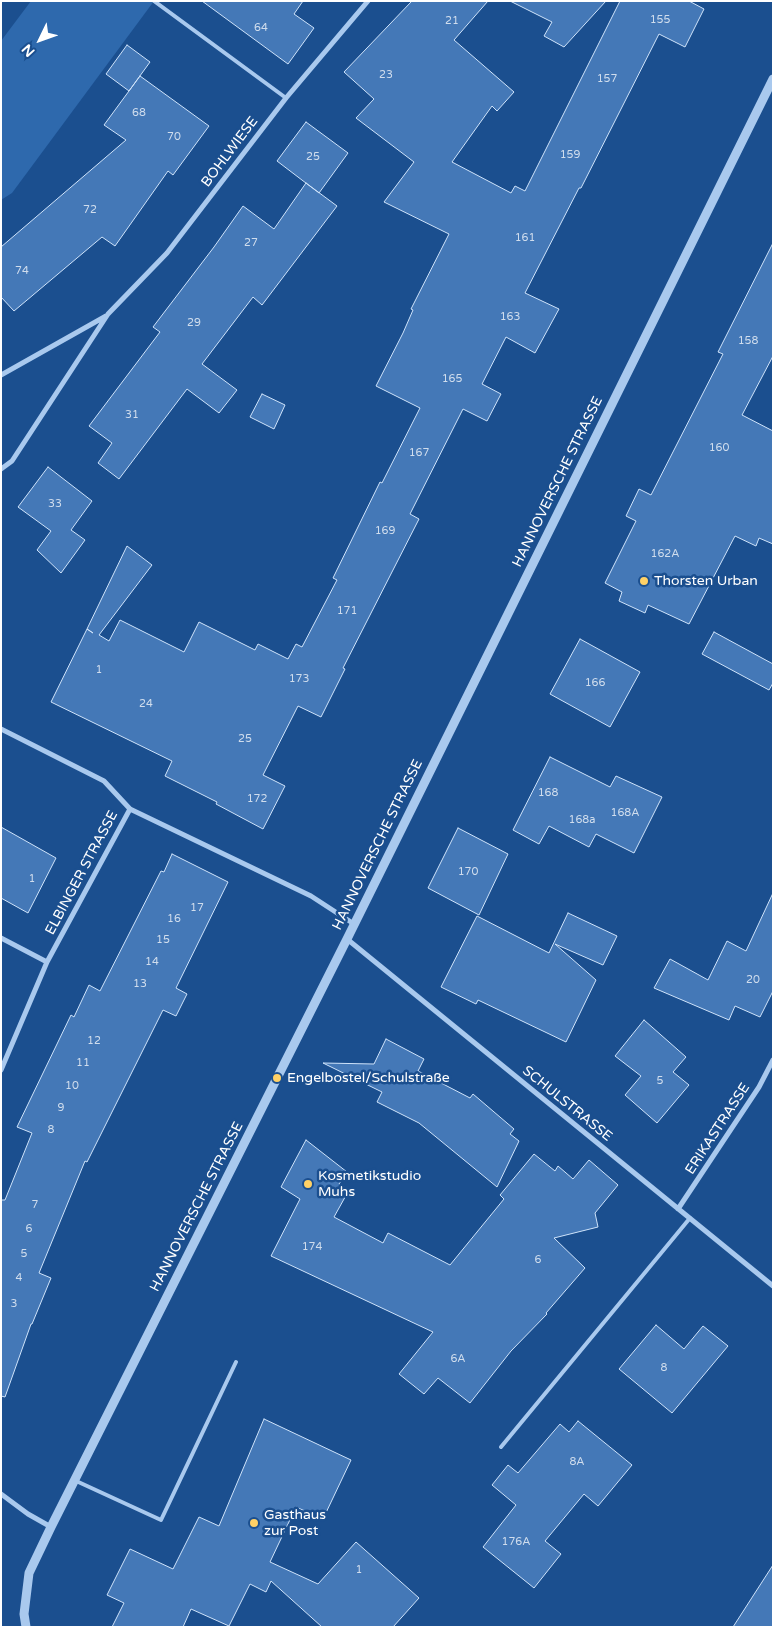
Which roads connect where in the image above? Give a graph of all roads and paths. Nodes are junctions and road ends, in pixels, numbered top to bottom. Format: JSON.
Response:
{"nodes":[{"id":1,"x":154,"y":1,"type":"edge"},
{"id":2,"x":368,"y":1,"type":"edge"},
{"id":3,"x":773,"y":79,"type":"edge"},
{"id":4,"x":286,"y":98,"type":"junction"},
{"id":5,"x":108,"y":314,"type":"junction"},
{"id":6,"x":1,"y":375,"type":"edge"},
{"id":7,"x":1,"y":469,"type":"edge"},
{"id":8,"x":1,"y":729,"type":"edge"},
{"id":9,"x":130,"y":809,"type":"junction"},
{"id":10,"x":354,"y":924,"type":"junction"},
{"id":11,"x":1,"y":938,"type":"edge"},
{"id":12,"x":347,"y":939,"type":"junction"},
{"id":13,"x":47,"y":962,"type":"junction"},
{"id":14,"x":773,"y":1060,"type":"edge"},
{"id":15,"x":1,"y":1070,"type":"edge"},
{"id":16,"x":678,"y":1209,"type":"junction"},
{"id":17,"x":690,"y":1218,"type":"junction"},
{"id":18,"x":773,"y":1286,"type":"edge"},
{"id":19,"x":236,"y":1362,"type":"dead end"},
{"id":20,"x":501,"y":1447,"type":"dead end"},
{"id":21,"x":74,"y":1480,"type":"junction"},
{"id":22,"x":1,"y":1494,"type":"edge"},
{"id":23,"x":51,"y":1527,"type":"junction"},
{"id":24,"x":26,"y":1627,"type":"edge"}],
"edges":[{"from":1,"to":4,"type":"lane"},
{"from":2,"to":4,"type":"street","name":"BOHLWIESE"},
{"from":3,"to":10,"type":"street","name":"HANNOVERSCHE STRASSE"},
{"from":4,"to":5,"type":"street","name":"BOHLWIESE"},
{"from":5,"to":6,"type":"street","name":"BOHLWIESE"},
{"from":5,"to":7,"type":"street","name":"BOHLWIESE"},
{"from":8,"to":9,"type":"street"},
{"from":9,"to":10,"type":"street","name":"ELBINGER STRASSE"},
{"from":9,"to":13,"type":"street","name":"ELBINGER STRASSE"},
{"from":10,"to":12,"type":"street","name":"HANNOVERSCHE STRASSE"},
{"from":11,"to":13,"type":"street"},
{"from":12,"to":16,"type":"street","name":"SCHULSTRASSE"},
{"from":12,"to":21,"type":"street","name":"HANNOVERSCHE STRASSE"},
{"from":13,"to":15,"type":"street","name":"ELBINGER STRASSE"},
{"from":14,"to":16,"type":"street","name":"ERIKASTRASSE"},
{"from":16,"to":17,"type":"street","name":"SCHULSTRASSE"},
{"from":17,"to":18,"type":"street","name":"SCHULSTRASSE"},
{"from":17,"to":20,"type":"lane"},
{"from":19,"to":21,"type":"lane"},
{"from":21,"to":23,"type":"street","name":"HANNOVERSCHE STRASSE"},
{"from":22,"to":23,"type":"street"},
{"from":23,"to":24,"type":"street","name":"HANNOVERSCHE STRASSE"}]}
